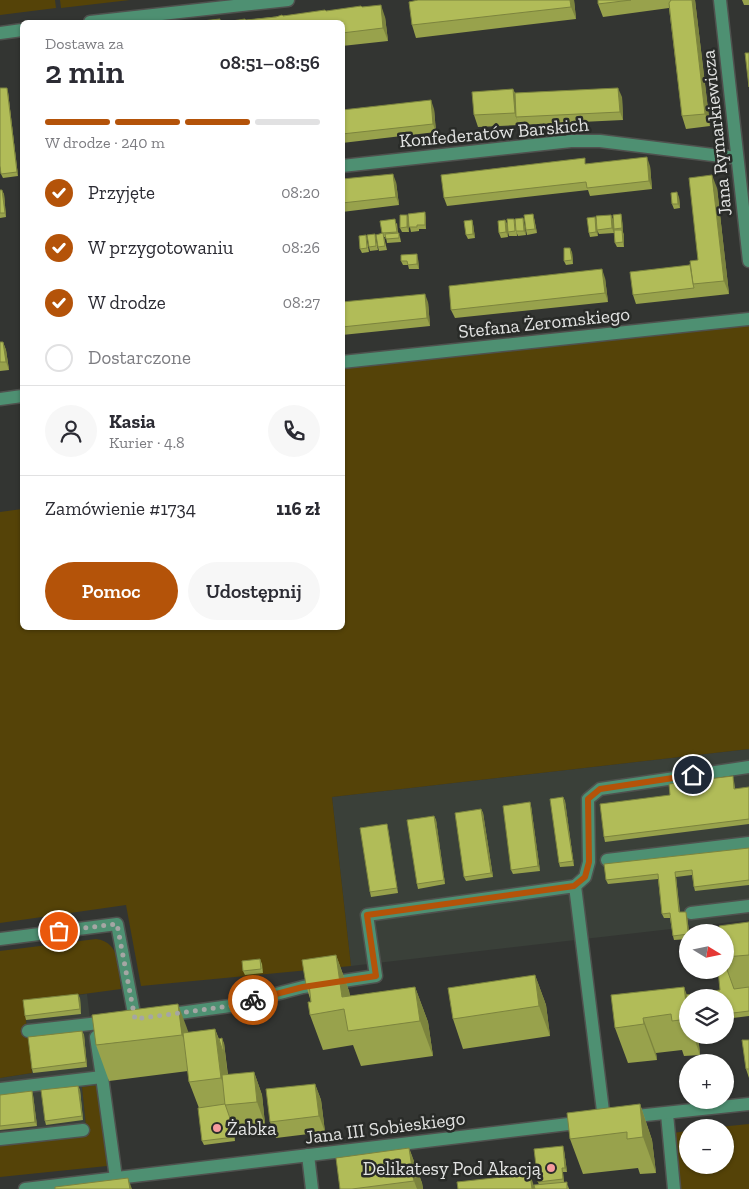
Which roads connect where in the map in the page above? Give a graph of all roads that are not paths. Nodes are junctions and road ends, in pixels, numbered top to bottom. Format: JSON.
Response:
{"nodes":[{"id":1,"x":288,"y":0,"type":"edge"},
{"id":2,"x":720,"y":0,"type":"edge"},
{"id":3,"x":108,"y":20,"type":"edge"},
{"id":4,"x":20,"y":30,"type":"edge"},
{"id":5,"x":0,"y":33,"type":"edge"},
{"id":6,"x":737,"y":158,"type":"junction"},
{"id":7,"x":345,"y":166,"type":"edge"},
{"id":8,"x":749,"y":261,"type":"edge"},
{"id":9,"x":749,"y":319,"type":"edge"},
{"id":10,"x":345,"y":362,"type":"edge"},
{"id":11,"x":20,"y":396,"type":"edge"},
{"id":12,"x":0,"y":399,"type":"edge"},
{"id":13,"x":749,"y":767,"type":"edge"},
{"id":14,"x":749,"y":843,"type":"edge"},
{"id":15,"x":607,"y":860,"type":"dead end"},
{"id":16,"x":574,"y":886,"type":"junction"},
{"id":17,"x":749,"y":906,"type":"edge"},
{"id":18,"x":691,"y":913,"type":"dead end"},
{"id":19,"x":0,"y":939,"type":"edge"},
{"id":20,"x":144,"y":1018,"type":"junction"},
{"id":21,"x":94,"y":1023,"type":"junction"},
{"id":22,"x":28,"y":1031,"type":"dead end"},
{"id":23,"x":102,"y":1077,"type":"junction"},
{"id":24,"x":0,"y":1089,"type":"edge"},
{"id":25,"x":749,"y":1104,"type":"edge"},
{"id":26,"x":667,"y":1114,"type":"junction"},
{"id":27,"x":604,"y":1119,"type":"junction"},
{"id":28,"x":83,"y":1130,"type":"dead end"},
{"id":29,"x":0,"y":1139,"type":"edge"},
{"id":30,"x":308,"y":1155,"type":"junction"},
{"id":31,"x":116,"y":1178,"type":"junction"},
{"id":32,"x":25,"y":1189,"type":"edge"},
{"id":33,"x":312,"y":1189,"type":"edge"},
{"id":34,"x":674,"y":1189,"type":"edge"}],
"edges":[{"from":1,"to":3,"type":"street"},
{"from":2,"to":6,"type":"street","name":"Jana Rymarkiewicza"},
{"from":4,"to":5,"type":"street"},
{"from":6,"to":7,"type":"street","name":"Konfederatów Barskich"},
{"from":6,"to":8,"type":"street","name":"Jana Rymarkiewicza"},
{"from":9,"to":10,"type":"street","name":"Stefana Żeromskiego"},
{"from":11,"to":12,"type":"street"},
{"from":13,"to":16,"type":"street"},
{"from":14,"to":15,"type":"street"},
{"from":16,"to":20,"type":"street"},
{"from":16,"to":27,"type":"street"},
{"from":17,"to":18,"type":"street"},
{"from":19,"to":20,"type":"street"},
{"from":20,"to":21,"type":"street"},
{"from":21,"to":22,"type":"street"},
{"from":21,"to":23,"type":"street"},
{"from":23,"to":24,"type":"street"},
{"from":23,"to":31,"type":"street"},
{"from":25,"to":26,"type":"street","name":"Jana III Sobieskiego"},
{"from":26,"to":27,"type":"street","name":"Jana III Sobieskiego"},
{"from":26,"to":34,"type":"street"},
{"from":27,"to":30,"type":"street","name":"Jana III Sobieskiego"},
{"from":28,"to":29,"type":"street"},
{"from":30,"to":31,"type":"street","name":"Jana III Sobieskiego"},
{"from":30,"to":33,"type":"street"},
{"from":31,"to":32,"type":"street","name":"Jana III Sobieskiego"}]}
